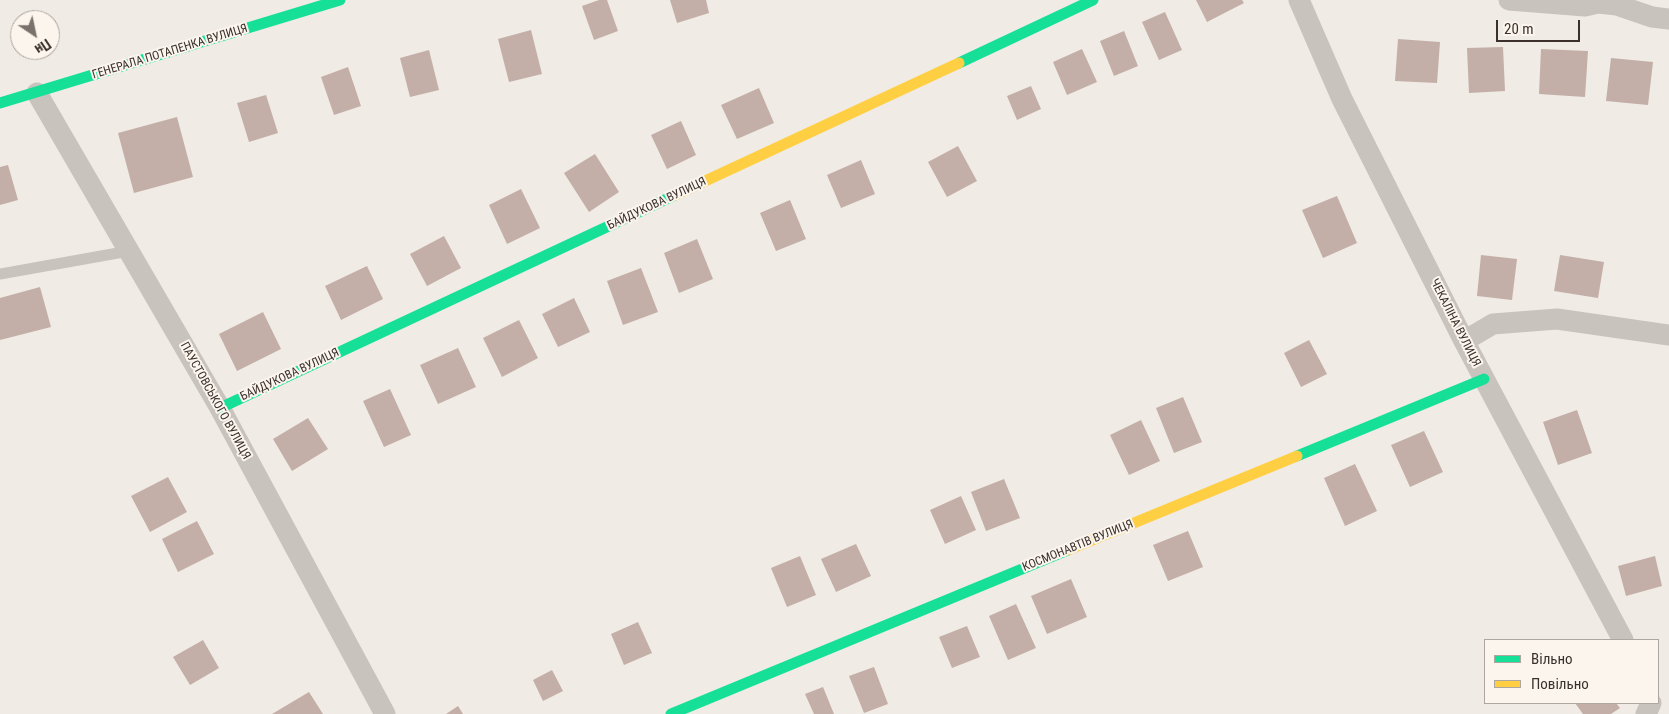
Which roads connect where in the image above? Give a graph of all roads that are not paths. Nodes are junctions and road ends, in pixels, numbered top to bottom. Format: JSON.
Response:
{"nodes":[{"id":1,"x":340,"y":0,"type":"edge"},
{"id":2,"x":1093,"y":0,"type":"edge"},
{"id":3,"x":1300,"y":0,"type":"edge"},
{"id":4,"x":1509,"y":0,"type":"edge"},
{"id":5,"x":1669,"y":19,"type":"edge"},
{"id":6,"x":38,"y":93,"type":"junction"},
{"id":7,"x":0,"y":103,"type":"edge"},
{"id":8,"x":129,"y":251,"type":"junction"},
{"id":9,"x":0,"y":274,"type":"edge"},
{"id":10,"x":1669,"y":335,"type":"edge"},
{"id":11,"x":1464,"y":341,"type":"junction"},
{"id":12,"x":1484,"y":379,"type":"junction"},
{"id":13,"x":220,"y":408,"type":"junction"},
{"id":14,"x":1622,"y":639,"type":"edge"},
{"id":15,"x":385,"y":714,"type":"edge"},
{"id":16,"x":671,"y":714,"type":"edge"}],
"edges":[{"from":1,"to":6,"type":"street","name":"ГЕНЕРАЛА ПОТАПЕНКА ВУЛИЦЯ"},
{"from":2,"to":13,"type":"street","name":"БАЙДУКОВА ВУЛИЦЯ"},
{"from":3,"to":11,"type":"street","name":"ЧЕКАЛІНА ВУЛИЦЯ"},
{"from":4,"to":5,"type":"street"},
{"from":6,"to":7,"type":"street","name":"ГЕНЕРАЛА ПОТАПЕНКА ВУЛИЦЯ"},
{"from":6,"to":8,"type":"street","name":"ПАУСТОВСЬКОГО ВУЛИЦЯ"},
{"from":8,"to":9,"type":"lane"},
{"from":8,"to":13,"type":"street","name":"ПАУСТОВСЬКОГО ВУЛИЦЯ"},
{"from":10,"to":11,"type":"street"},
{"from":11,"to":12,"type":"street","name":"ЧЕКАЛІНА ВУЛИЦЯ"},
{"from":12,"to":14,"type":"street","name":"ЧЕКАЛІНА ВУЛИЦЯ"},
{"from":12,"to":16,"type":"street","name":"КОСМОНАВТІВ ВУЛИЦЯ"},
{"from":13,"to":15,"type":"street","name":"ПАУСТОВСЬКОГО ВУЛИЦЯ"}]}
